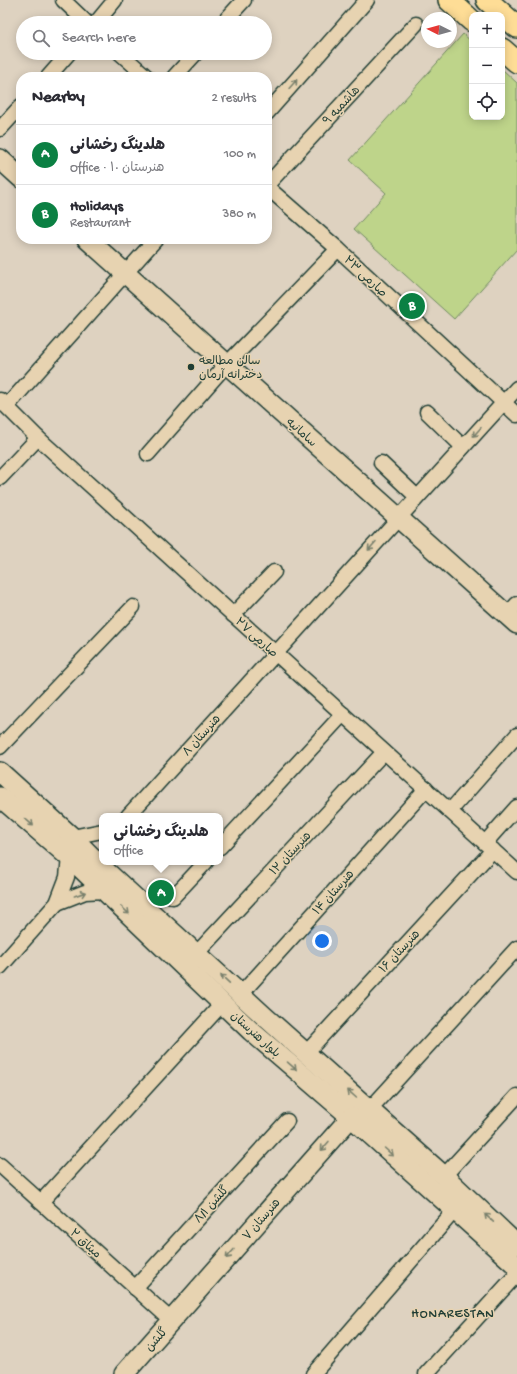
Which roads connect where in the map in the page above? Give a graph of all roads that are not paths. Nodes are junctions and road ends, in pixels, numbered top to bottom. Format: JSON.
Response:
{"nodes":[{"id":1,"x":63,"y":0,"type":"edge"},
{"id":2,"x":115,"y":0,"type":"edge"},
{"id":3,"x":244,"y":0,"type":"edge"},
{"id":4,"x":367,"y":0,"type":"edge"},
{"id":5,"x":449,"y":0,"type":"edge"},
{"id":6,"x":487,"y":0,"type":"edge"},
{"id":7,"x":80,"y":16,"type":"edge"},
{"id":8,"x":102,"y":16,"type":"edge"},
{"id":9,"x":229,"y":16,"type":"edge"},
{"id":10,"x":469,"y":18,"type":"edge"},
{"id":11,"x":416,"y":24,"type":"dead end"},
{"id":12,"x":517,"y":27,"type":"edge"},
{"id":13,"x":505,"y":52,"type":"edge"},
{"id":14,"x":63,"y":60,"type":"edge"},
{"id":15,"x":128,"y":60,"type":"edge"},
{"id":16,"x":190,"y":60,"type":"edge"},
{"id":17,"x":517,"y":62,"type":"edge"},
{"id":18,"x":52,"y":72,"type":"edge"},
{"id":19,"x":141,"y":72,"type":"edge"},
{"id":20,"x":179,"y":72,"type":"edge"},
{"id":21,"x":272,"y":107,"type":"edge"},
{"id":22,"x":16,"y":111,"type":"edge"},
{"id":23,"x":0,"y":129,"type":"edge"},
{"id":24,"x":0,"y":159,"type":"edge"},
{"id":25,"x":16,"y":173,"type":"edge"},
{"id":26,"x":272,"y":181,"type":"edge"},
{"id":27,"x":272,"y":190,"type":"edge"},
{"id":28,"x":92,"y":244,"type":"edge"},
{"id":29,"x":152,"y":244,"type":"edge"},
{"id":30,"x":338,"y":249,"type":"junction"},
{"id":31,"x":125,"y":275,"type":"junction"},
{"id":32,"x":226,"y":365,"type":"junction"},
{"id":33,"x":517,"y":388,"type":"edge"},
{"id":34,"x":3,"y":403,"type":"edge"},
{"id":35,"x":503,"y":403,"type":"junction"},
{"id":36,"x":427,"y":412,"type":"dead end"},
{"id":37,"x":517,"y":416,"type":"edge"},
{"id":38,"x":38,"y":438,"type":"junction"},
{"id":39,"x":463,"y":447,"type":"junction"},
{"id":40,"x":148,"y":454,"type":"dead end"},
{"id":41,"x":382,"y":463,"type":"dead end"},
{"id":42,"x":0,"y":478,"type":"edge"},
{"id":43,"x":417,"y":497,"type":"junction"},
{"id":44,"x":398,"y":517,"type":"junction"},
{"id":45,"x":274,"y":572,"type":"dead end"},
{"id":46,"x":133,"y":607,"type":"dead end"},
{"id":47,"x":514,"y":614,"type":"edge"},
{"id":48,"x":233,"y":615,"type":"junction"},
{"id":49,"x":275,"y":653,"type":"junction"},
{"id":50,"x":343,"y":714,"type":"junction"},
{"id":51,"x":517,"y":735,"type":"edge"},
{"id":52,"x":0,"y":747,"type":"edge"},
{"id":53,"x":384,"y":752,"type":"junction"},
{"id":54,"x":3,"y":787,"type":"edge"},
{"id":55,"x":426,"y":789,"type":"junction"},
{"id":56,"x":517,"y":807,"type":"edge"},
{"id":57,"x":450,"y":811,"type":"junction"},
{"id":58,"x":131,"y":813,"type":"edge"},
{"id":59,"x":99,"y":832,"type":"edge"},
{"id":60,"x":72,"y":837,"type":"junction"},
{"id":61,"x":223,"y":844,"type":"edge"},
{"id":62,"x":489,"y":846,"type":"junction"},
{"id":63,"x":69,"y":857,"type":"junction"},
{"id":64,"x":203,"y":865,"type":"edge"},
{"id":65,"x":517,"y":872,"type":"edge"},
{"id":66,"x":108,"y":875,"type":"edge"},
{"id":67,"x":173,"y":897,"type":"dead end"},
{"id":68,"x":57,"y":903,"type":"junction"},
{"id":69,"x":517,"y":948,"type":"edge"},
{"id":70,"x":196,"y":954,"type":"junction"},
{"id":71,"x":0,"y":967,"type":"edge"},
{"id":72,"x":241,"y":994,"type":"junction"},
{"id":73,"x":222,"y":1004,"type":"junction"},
{"id":74,"x":264,"y":1016,"type":"junction"},
{"id":75,"x":251,"y":1031,"type":"junction"},
{"id":76,"x":306,"y":1053,"type":"junction"},
{"id":77,"x":517,"y":1096,"type":"edge"},
{"id":78,"x":370,"y":1109,"type":"junction"},
{"id":79,"x":351,"y":1117,"type":"junction"},
{"id":80,"x":287,"y":1121,"type":"dead end"},
{"id":81,"x":0,"y":1165,"type":"edge"},
{"id":82,"x":444,"y":1176,"type":"junction"},
{"id":83,"x":41,"y":1202,"type":"junction"},
{"id":84,"x":454,"y":1211,"type":"junction"},
{"id":85,"x":517,"y":1245,"type":"edge"},
{"id":86,"x":517,"y":1266,"type":"edge"},
{"id":87,"x":517,"y":1274,"type":"edge"},
{"id":88,"x":135,"y":1288,"type":"junction"},
{"id":89,"x":172,"y":1321,"type":"junction"},
{"id":90,"x":124,"y":1374,"type":"edge"},
{"id":91,"x":313,"y":1374,"type":"edge"},
{"id":92,"x":426,"y":1374,"type":"edge"}],
"edges":[{"from":1,"to":7,"type":"street"},
{"from":2,"to":8,"type":"street"},
{"from":3,"to":9,"type":"street"},
{"from":21,"to":4,"type":"street","one_way":true},
{"from":5,"to":10,"type":"main road"},
{"from":6,"to":12,"type":"main road"},
{"from":11,"to":26,"type":"street","name":"هاشمیه ۹"},
{"from":13,"to":17,"type":"main road"},
{"from":14,"to":18,"type":"street"},
{"from":15,"to":19,"type":"street"},
{"from":16,"to":20,"type":"street"},
{"from":22,"to":23,"type":"street"},
{"from":24,"to":25,"type":"main road"},
{"from":27,"to":30,"type":"street","name":"صارمی ۲۳"},
{"from":28,"to":31,"type":"main road","name":"سامانیه"},
{"from":29,"to":31,"type":"street"},
{"from":30,"to":32,"type":"street"},
{"from":30,"to":35,"type":"street","name":"صارمی ۲۳"},
{"from":31,"to":32,"type":"main road","name":"سامانیه"},
{"from":31,"to":34,"type":"street"},
{"from":32,"to":40,"type":"street"},
{"from":32,"to":44,"type":"main road","name":"سامانیه"},
{"from":33,"to":35,"type":"street","name":"هنرستان ۸"},
{"from":34,"to":38,"type":"street","name":"صارمی ۲۷"},
{"from":35,"to":37,"type":"street","name":"صارمی ۲۳"},
{"from":35,"to":39,"type":"street","name":"هنرستان ۸","one_way":true},
{"from":36,"to":39,"type":"street"},
{"from":38,"to":42,"type":"street"},
{"from":38,"to":48,"type":"street","name":"صارمی ۲۷"},
{"from":39,"to":43,"type":"street","name":"هنرستان ۸"},
{"from":41,"to":43,"type":"street"},
{"from":43,"to":44,"type":"street","name":"هنرستان ۸"},
{"from":44,"to":47,"type":"main road","name":"سامانیه"},
{"from":44,"to":49,"type":"street","name":"هنرستان ۸","one_way":true},
{"from":45,"to":48,"type":"street"},
{"from":46,"to":52,"type":"street"},
{"from":48,"to":49,"type":"street","name":"صارمی ۲۷"},
{"from":49,"to":50,"type":"street","name":"صارمی ۲۷"},
{"from":49,"to":58,"type":"street","name":"هنرستان ۸"},
{"from":50,"to":53,"type":"street","name":"صارمی ۲۷"},
{"from":50,"to":61,"type":"street"},
{"from":51,"to":57,"type":"street"},
{"from":53,"to":55,"type":"street","name":"صارمی ۲۷"},
{"from":53,"to":70,"type":"street","name":"هنرستان ۱۲"},
{"from":54,"to":60,"type":"main road","name":"بلوار هنرستان"},
{"from":54,"to":63,"type":"main road","name":"بلوار هنرستان","one_way":true},
{"from":55,"to":57,"type":"street","name":"صارمی ۲۷"},
{"from":55,"to":72,"type":"street","name":"هنرستان ۱۴"},
{"from":56,"to":62,"type":"street","name":"هنرستان ۱۶"},
{"from":57,"to":62,"type":"street","name":"صارمی ۲۷"},
{"from":59,"to":60,"type":"street"},
{"from":60,"to":66,"type":"main road","name":"بلوار هنرستان"},
{"from":62,"to":65,"type":"street","name":"صارمی ۲۷"},
{"from":62,"to":76,"type":"street","name":"هنرستان ۱۶"},
{"from":63,"to":66,"type":"main road","name":"بلوار هنرستان"},
{"from":63,"to":68,"type":"street"},
{"from":64,"to":67,"type":"street"},
{"from":68,"to":66,"type":"street","one_way":true},
{"from":66,"to":70,"type":"main road","name":"بلوار هنرستان"},
{"from":66,"to":73,"type":"main road","name":"بلوار هنرستان","one_way":true},
{"from":68,"to":71,"type":"street"},
{"from":69,"to":78,"type":"street"},
{"from":72,"to":70,"type":"main road","name":"بلوار هنرستان","one_way":true},
{"from":72,"to":74,"type":"main road","name":"بلوار هنرستان"},
{"from":73,"to":75,"type":"main road","name":"بلوار هنرستان"},
{"from":73,"to":83,"type":"street"},
{"from":74,"to":75,"type":"main road"},
{"from":74,"to":76,"type":"main road","name":"بلوار هنرستان"},
{"from":75,"to":79,"type":"main road","name":"بلوار هنرستان","one_way":true},
{"from":78,"to":76,"type":"main road","name":"بلوار هنرستان","one_way":true},
{"from":77,"to":82,"type":"street"},
{"from":78,"to":82,"type":"main road","name":"بلوار هنرستان"},
{"from":79,"to":84,"type":"main road","name":"بلوار هنرستان","one_way":true},
{"from":79,"to":89,"type":"main road","name":"هنرستان ۷","one_way":true},
{"from":80,"to":88,"type":"street","name":"گلشن ۸/۱"},
{"from":81,"to":83,"type":"street","name":"میثاق ۲"},
{"from":85,"to":82,"type":"main road","name":"بلوار هنرستان","one_way":true},
{"from":83,"to":88,"type":"street","name":"میثاق ۲"},
{"from":84,"to":86,"type":"main road","name":"بلوار هنرستان"},
{"from":84,"to":91,"type":"street"},
{"from":87,"to":92,"type":"street"},
{"from":88,"to":89,"type":"street","name":"میثاق ۲"},
{"from":89,"to":90,"type":"main road","name":"گلشن"}]}
